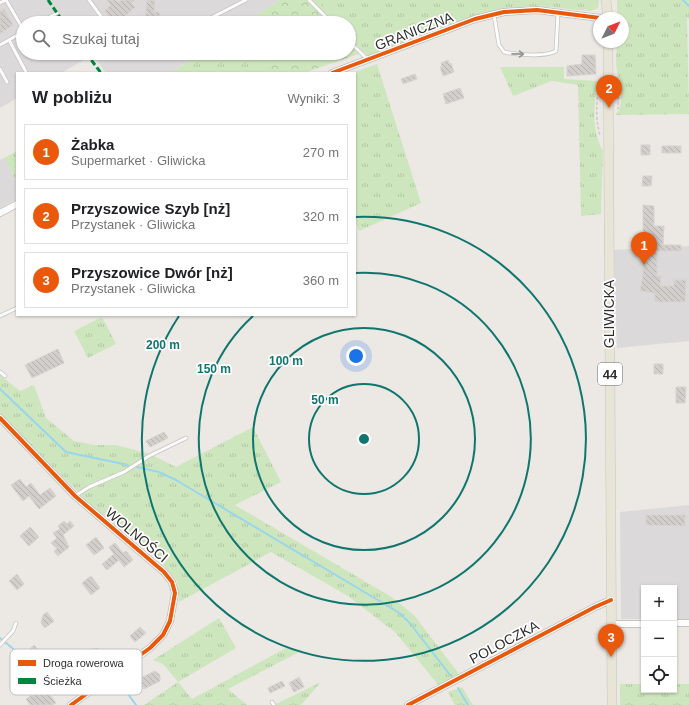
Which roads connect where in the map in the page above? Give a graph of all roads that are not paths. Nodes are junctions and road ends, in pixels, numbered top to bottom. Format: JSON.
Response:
{"nodes":[{"id":1,"x":6,"y":0,"type":"edge"},
{"id":2,"x":89,"y":0,"type":"edge"},
{"id":3,"x":246,"y":0,"type":"edge"},
{"id":4,"x":309,"y":0,"type":"edge"},
{"id":5,"x":606,"y":0,"type":"edge"},
{"id":6,"x":610,"y":0,"type":"edge"},
{"id":7,"x":0,"y":3,"type":"edge"},
{"id":8,"x":607,"y":12,"type":"edge"},
{"id":9,"x":609,"y":12,"type":"edge"},
{"id":10,"x":57,"y":13,"type":"dead end"},
{"id":11,"x":558,"y":13,"type":"junction"},
{"id":12,"x":494,"y":15,"type":"junction"},
{"id":13,"x":52,"y":16,"type":"edge"},
{"id":14,"x":101,"y":16,"type":"edge"},
{"id":15,"x":215,"y":16,"type":"edge"},
{"id":16,"x":325,"y":16,"type":"edge"},
{"id":17,"x":16,"y":17,"type":"edge"},
{"id":18,"x":593,"y":17,"type":"edge"},
{"id":19,"x":16,"y":36,"type":"edge"},
{"id":20,"x":9,"y":40,"type":"junction"},
{"id":21,"x":0,"y":45,"type":"edge"},
{"id":22,"x":356,"y":48,"type":"edge"},
{"id":23,"x":608,"y":48,"type":"edge"},
{"id":24,"x":16,"y":53,"type":"edge"},
{"id":25,"x":20,"y":60,"type":"edge"},
{"id":26,"x":369,"y":60,"type":"junction"},
{"id":27,"x":0,"y":69,"type":"edge"},
{"id":28,"x":26,"y":72,"type":"dead end"},
{"id":29,"x":335,"y":72,"type":"edge"},
{"id":30,"x":7,"y":82,"type":"dead end"},
{"id":31,"x":16,"y":205,"type":"edge"},
{"id":32,"x":0,"y":213,"type":"edge"},
{"id":33,"x":16,"y":308,"type":"edge"},
{"id":34,"x":0,"y":316,"type":"edge"},
{"id":35,"x":0,"y":372,"type":"edge"},
{"id":36,"x":6,"y":376,"type":"dead end"},
{"id":37,"x":0,"y":418,"type":"edge"},
{"id":38,"x":186,"y":438,"type":"dead end"},
{"id":39,"x":75,"y":496,"type":"junction"},
{"id":40,"x":611,"y":600,"type":"junction"},
{"id":41,"x":16,"y":623,"type":"dead end"},
{"id":42,"x":677,"y":623,"type":"edge"},
{"id":43,"x":689,"y":623,"type":"edge"},
{"id":44,"x":611,"y":624,"type":"junction"},
{"id":45,"x":641,"y":624,"type":"edge"},
{"id":46,"x":1,"y":644,"type":"edge"},
{"id":47,"x":142,"y":654,"type":"edge"},
{"id":48,"x":85,"y":695,"type":"edge"},
{"id":49,"x":71,"y":705,"type":"edge"},
{"id":50,"x":408,"y":705,"type":"edge"},
{"id":51,"x":612,"y":705,"type":"edge"}],
"edges":[{"from":1,"to":7,"type":"lane"},
{"from":1,"to":17,"type":"lane"},
{"from":2,"to":14,"type":"lane"},
{"from":3,"to":15,"type":"lane"},
{"from":4,"to":16,"type":"lane"},
{"from":5,"to":8,"type":"main road"},
{"from":6,"to":9,"type":"main road"},
{"from":10,"to":13,"type":"lane"},
{"from":11,"to":12,"type":"street","name":"GRANICZNA"},
{"from":12,"to":11,"type":"lane","one_way":true},
{"from":11,"to":18,"type":"street","name":"GRANICZNA"},
{"from":12,"to":26,"type":"street","name":"GRANICZNA"},
{"from":19,"to":20,"type":"lane"},
{"from":20,"to":21,"type":"lane"},
{"from":20,"to":24,"type":"lane"},
{"from":22,"to":26,"type":"lane"},
{"from":23,"to":40,"type":"main road","name":"GLIWICKA","number":"44"},
{"from":25,"to":28,"type":"lane"},
{"from":26,"to":29,"type":"street","name":"GRANICZNA"},
{"from":27,"to":30,"type":"lane"},
{"from":31,"to":32,"type":"street"},
{"from":33,"to":34,"type":"lane"},
{"from":35,"to":36,"type":"lane"},
{"from":37,"to":39,"type":"street","name":"WOLNOŚCI"},
{"from":38,"to":39,"type":"lane"},
{"from":39,"to":47,"type":"street","name":"WOLNOŚCI"},
{"from":40,"to":44,"type":"main road","name":"GLIWICKA","number":"44"},
{"from":40,"to":50,"type":"street","name":"POLOCZKA"},
{"from":41,"to":46,"type":"lane"},
{"from":42,"to":43,"type":"street"},
{"from":44,"to":45,"type":"street"},
{"from":44,"to":51,"type":"main road","name":"GLIWICKA","number":"44"},
{"from":48,"to":49,"type":"street","name":"WOLNOŚCI"}]}
